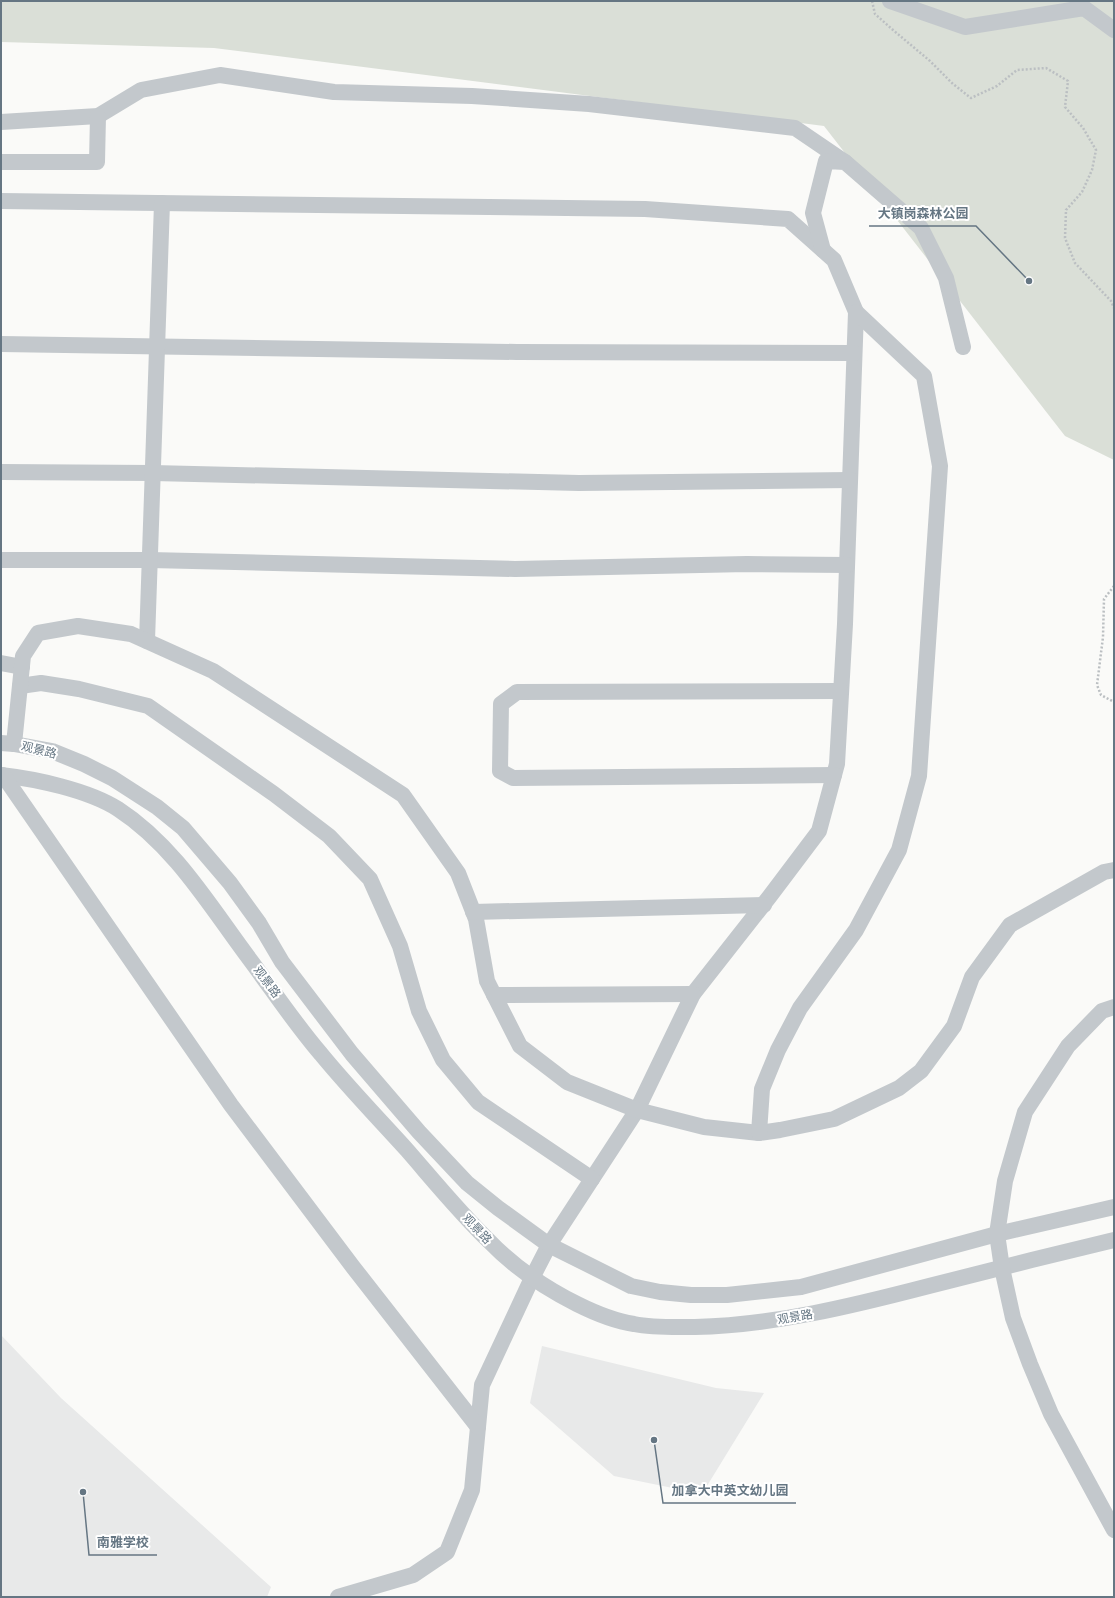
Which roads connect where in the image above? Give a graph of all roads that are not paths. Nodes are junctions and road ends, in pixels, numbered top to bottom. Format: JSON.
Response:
{"nodes":[{"id":1,"x":890,"y":1,"type":"edge"},
{"id":2,"x":1114,"y":30,"type":"edge"},
{"id":3,"x":98,"y":116,"type":"junction"},
{"id":4,"x":1,"y":122,"type":"edge"},
{"id":5,"x":1,"y":162,"type":"edge"},
{"id":6,"x":845,"y":162,"type":"junction"},
{"id":7,"x":1,"y":201,"type":"edge"},
{"id":8,"x":162,"y":203,"type":"junction"},
{"id":9,"x":823,"y":250,"type":"junction"},
{"id":10,"x":856,"y":312,"type":"junction"},
{"id":11,"x":1,"y":344,"type":"edge"},
{"id":12,"x":157,"y":346,"type":"junction"},
{"id":13,"x":963,"y":347,"type":"dead end"},
{"id":14,"x":854,"y":353,"type":"junction"},
{"id":15,"x":1,"y":472,"type":"edge"},
{"id":16,"x":153,"y":473,"type":"junction"},
{"id":17,"x":850,"y":480,"type":"junction"},
{"id":18,"x":1,"y":560,"type":"edge"},
{"id":19,"x":150,"y":560,"type":"junction"},
{"id":20,"x":847,"y":565,"type":"junction"},
{"id":21,"x":147,"y":641,"type":"junction"},
{"id":22,"x":1,"y":663,"type":"edge"},
{"id":23,"x":22,"y":667,"type":"junction"},
{"id":24,"x":20,"y":686,"type":"junction"},
{"id":25,"x":841,"y":691,"type":"junction"},
{"id":26,"x":7,"y":744,"type":"edge"},
{"id":27,"x":2,"y":775,"type":"edge"},
{"id":28,"x":834,"y":775,"type":"junction"},
{"id":29,"x":1114,"y":870,"type":"edge"},
{"id":30,"x":764,"y":905,"type":"junction"},
{"id":31,"x":473,"y":912,"type":"junction"},
{"id":32,"x":693,"y":994,"type":"junction"},
{"id":33,"x":494,"y":995,"type":"junction"},
{"id":34,"x":1114,"y":1007,"type":"edge"},
{"id":35,"x":637,"y":1110,"type":"junction"},
{"id":36,"x":759,"y":1133,"type":"junction"},
{"id":37,"x":592,"y":1179,"type":"junction"},
{"id":38,"x":1114,"y":1207,"type":"edge"},
{"id":39,"x":997,"y":1234,"type":"junction"},
{"id":40,"x":1114,"y":1240,"type":"edge"},
{"id":41,"x":549,"y":1245,"type":"junction"},
{"id":42,"x":1002,"y":1268,"type":"junction"},
{"id":43,"x":532,"y":1278,"type":"junction"},
{"id":44,"x":478,"y":1427,"type":"junction"},
{"id":45,"x":1114,"y":1530,"type":"edge"},
{"id":46,"x":338,"y":1597,"type":"edge"}],
"edges":[{"from":1,"to":2,"type":"street"},
{"from":3,"to":4,"type":"street"},
{"from":3,"to":5,"type":"street"},
{"from":3,"to":6,"type":"street"},
{"from":6,"to":9,"type":"street"},
{"from":6,"to":13,"type":"street"},
{"from":7,"to":8,"type":"street"},
{"from":8,"to":9,"type":"street"},
{"from":8,"to":12,"type":"street"},
{"from":9,"to":10,"type":"street"},
{"from":10,"to":14,"type":"street"},
{"from":10,"to":36,"type":"street"},
{"from":11,"to":12,"type":"street"},
{"from":12,"to":14,"type":"street"},
{"from":12,"to":16,"type":"street"},
{"from":14,"to":17,"type":"street"},
{"from":15,"to":16,"type":"street"},
{"from":16,"to":17,"type":"street"},
{"from":16,"to":19,"type":"street"},
{"from":17,"to":20,"type":"street"},
{"from":18,"to":19,"type":"street"},
{"from":19,"to":20,"type":"street"},
{"from":19,"to":21,"type":"street"},
{"from":20,"to":25,"type":"street"},
{"from":21,"to":23,"type":"street"},
{"from":21,"to":31,"type":"street"},
{"from":22,"to":23,"type":"street"},
{"from":23,"to":24,"type":"street"},
{"from":24,"to":26,"type":"street"},
{"from":24,"to":37,"type":"street"},
{"from":25,"to":28,"type":"street"},
{"from":25,"to":28,"type":"street"},
{"from":26,"to":41,"type":"street","name":"观景路"},
{"from":27,"to":43,"type":"street","name":"观景路"},
{"from":27,"to":44,"type":"street"},
{"from":28,"to":30,"type":"street"},
{"from":29,"to":36,"type":"street"},
{"from":30,"to":31,"type":"street"},
{"from":30,"to":32,"type":"street"},
{"from":31,"to":33,"type":"street"},
{"from":32,"to":33,"type":"street"},
{"from":32,"to":35,"type":"street"},
{"from":33,"to":35,"type":"street"},
{"from":34,"to":39,"type":"street"},
{"from":35,"to":36,"type":"street"},
{"from":35,"to":37,"type":"street"},
{"from":37,"to":41,"type":"street"},
{"from":38,"to":39,"type":"street","name":"观景路"},
{"from":39,"to":41,"type":"street","name":"观景路"},
{"from":39,"to":42,"type":"street"},
{"from":40,"to":42,"type":"street","name":"观景路"},
{"from":41,"to":43,"type":"street"},
{"from":42,"to":43,"type":"street","name":"观景路"},
{"from":42,"to":45,"type":"street"},
{"from":43,"to":44,"type":"street"},
{"from":44,"to":46,"type":"street"}]}
